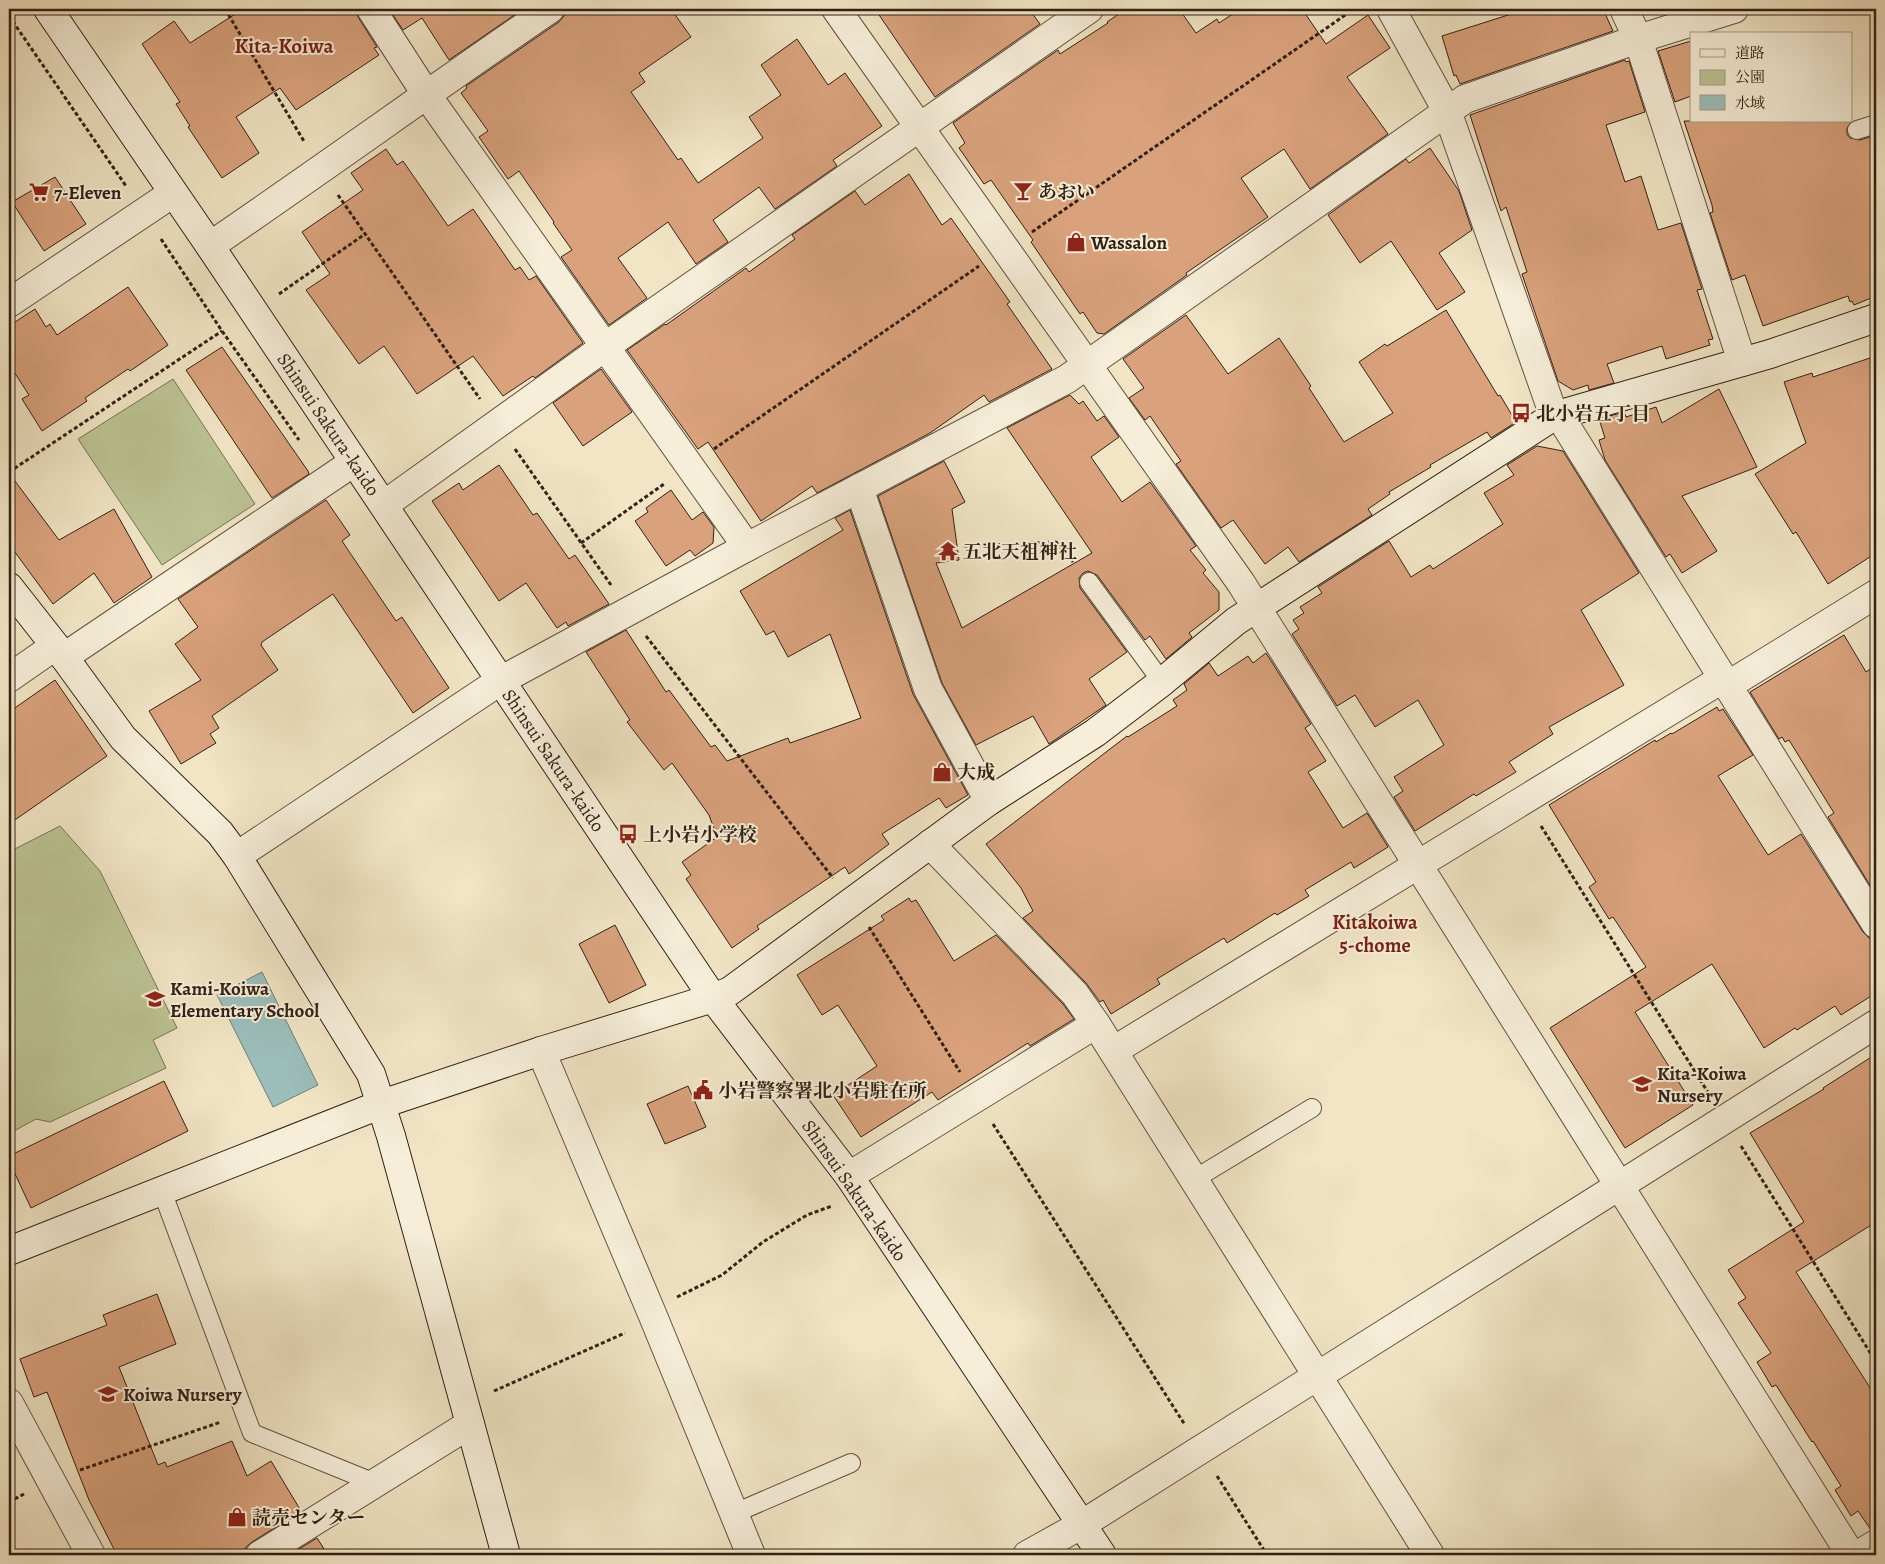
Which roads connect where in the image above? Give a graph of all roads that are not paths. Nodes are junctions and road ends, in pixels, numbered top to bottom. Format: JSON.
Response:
{"nodes":[{"id":1,"x":48,"y":9,"type":"edge"},
{"id":2,"x":371,"y":9,"type":"edge"},
{"id":3,"x":550,"y":9,"type":"edge"},
{"id":4,"x":836,"y":9,"type":"edge"},
{"id":5,"x":1089,"y":9,"type":"edge"},
{"id":6,"x":1391,"y":9,"type":"edge"},
{"id":7,"x":1624,"y":9,"type":"edge"},
{"id":8,"x":1734,"y":9,"type":"edge"},
{"id":9,"x":1638,"y":39,"type":"junction"},
{"id":10,"x":426,"y":94,"type":"junction"},
{"id":11,"x":1447,"y":111,"type":"junction"},
{"id":12,"x":1876,"y":124,"type":"edge"},
{"id":13,"x":919,"y":128,"type":"junction"},
{"id":14,"x":1857,"y":130,"type":"dead end"},
{"id":15,"x":174,"y":193,"type":"junction"},
{"id":16,"x":210,"y":246,"type":"junction"},
{"id":17,"x":9,"y":303,"type":"edge"},
{"id":18,"x":1876,"y":318,"type":"edge"},
{"id":19,"x":606,"y":346,"type":"junction"},
{"id":20,"x":1742,"y":362,"type":"junction"},
{"id":21,"x":1087,"y":366,"type":"junction"},
{"id":22,"x":1556,"y":415,"type":"junction"},
{"id":23,"x":354,"y":462,"type":"junction"},
{"id":24,"x":859,"y":488,"type":"junction"},
{"id":25,"x":384,"y":505,"type":"junction"},
{"id":26,"x":747,"y":547,"type":"junction"},
{"id":27,"x":1088,"y":582,"type":"road end"},
{"id":28,"x":9,"y":587,"type":"edge"},
{"id":29,"x":1876,"y":594,"type":"edge"},
{"id":30,"x":1256,"y":608,"type":"junction"},
{"id":31,"x":59,"y":651,"type":"junction"},
{"id":32,"x":9,"y":678,"type":"edge"},
{"id":33,"x":500,"y":681,"type":"junction"},
{"id":34,"x":1162,"y":682,"type":"junction"},
{"id":35,"x":1725,"y":682,"type":"junction"},
{"id":36,"x":989,"y":801,"type":"junction"},
{"id":37,"x":930,"y":844,"type":"junction"},
{"id":38,"x":236,"y":856,"type":"junction"},
{"id":39,"x":1418,"y":865,"type":"junction"},
{"id":40,"x":1876,"y":924,"type":"edge"},
{"id":41,"x":713,"y":998,"type":"junction"},
{"id":42,"x":1096,"y":1024,"type":"junction"},
{"id":43,"x":1876,"y":1024,"type":"edge"},
{"id":44,"x":541,"y":1051,"type":"junction"},
{"id":45,"x":1113,"y":1051,"type":"junction"},
{"id":46,"x":382,"y":1104,"type":"junction"},
{"id":47,"x":1312,"y":1108,"type":"dead end"},
{"id":48,"x":850,"y":1176,"type":"junction"},
{"id":49,"x":1193,"y":1180,"type":"junction"},
{"id":50,"x":1620,"y":1186,"type":"junction"},
{"id":51,"x":162,"y":1191,"type":"junction"},
{"id":52,"x":9,"y":1251,"type":"edge"},
{"id":53,"x":1318,"y":1376,"type":"junction"},
{"id":54,"x":9,"y":1402,"type":"edge"},
{"id":55,"x":470,"y":1424,"type":"junction"},
{"id":56,"x":851,"y":1463,"type":"dead end"},
{"id":57,"x":375,"y":1483,"type":"junction"},
{"id":58,"x":735,"y":1513,"type":"junction"},
{"id":59,"x":1082,"y":1525,"type":"junction"},
{"id":60,"x":1876,"y":1544,"type":"edge"},
{"id":61,"x":91,"y":1555,"type":"edge"},
{"id":62,"x":260,"y":1555,"type":"edge"},
{"id":63,"x":506,"y":1555,"type":"edge"},
{"id":64,"x":751,"y":1555,"type":"edge"},
{"id":65,"x":1027,"y":1555,"type":"edge"},
{"id":66,"x":1102,"y":1555,"type":"edge"},
{"id":67,"x":1430,"y":1555,"type":"edge"},
{"id":68,"x":1851,"y":1555,"type":"edge"},
{"id":69,"x":1858,"y":1555,"type":"edge"}],
"edges":[{"from":1,"to":15,"type":"street","name":"Shinsui Sakura-kaido"},
{"from":2,"to":10,"type":"street"},
{"from":3,"to":10,"type":"street"},
{"from":4,"to":13,"type":"street"},
{"from":5,"to":13,"type":"street"},
{"from":6,"to":11,"type":"street"},
{"from":7,"to":9,"type":"street"},
{"from":8,"to":9,"type":"street"},
{"from":9,"to":11,"type":"street"},
{"from":9,"to":20,"type":"street"},
{"from":10,"to":16,"type":"street"},
{"from":10,"to":19,"type":"street"},
{"from":11,"to":21,"type":"street"},
{"from":11,"to":22,"type":"street"},
{"from":12,"to":14,"type":"lane"},
{"from":13,"to":19,"type":"street"},
{"from":13,"to":21,"type":"street"},
{"from":15,"to":16,"type":"street","name":"Shinsui Sakura-kaido"},
{"from":15,"to":17,"type":"street"},
{"from":16,"to":23,"type":"street","name":"Shinsui Sakura-kaido"},
{"from":18,"to":20,"type":"street"},
{"from":19,"to":25,"type":"street"},
{"from":19,"to":26,"type":"street"},
{"from":20,"to":22,"type":"street"},
{"from":21,"to":24,"type":"street"},
{"from":21,"to":30,"type":"street"},
{"from":22,"to":30,"type":"street"},
{"from":22,"to":35,"type":"street"},
{"from":23,"to":25,"type":"street","name":"Shinsui Sakura-kaido"},
{"from":23,"to":31,"type":"street"},
{"from":24,"to":26,"type":"street"},
{"from":24,"to":36,"type":"street"},
{"from":25,"to":33,"type":"street","name":"Shinsui Sakura-kaido"},
{"from":26,"to":33,"type":"street"},
{"from":27,"to":34,"type":"lane"},
{"from":28,"to":31,"type":"street"},
{"from":29,"to":35,"type":"street"},
{"from":30,"to":34,"type":"street"},
{"from":30,"to":39,"type":"street"},
{"from":31,"to":32,"type":"street"},
{"from":31,"to":38,"type":"street"},
{"from":33,"to":38,"type":"street"},
{"from":33,"to":41,"type":"street","name":"Shinsui Sakura-kaido"},
{"from":34,"to":36,"type":"street"},
{"from":35,"to":39,"type":"street"},
{"from":35,"to":40,"type":"street"},
{"from":36,"to":37,"type":"street"},
{"from":37,"to":41,"type":"street"},
{"from":37,"to":42,"type":"street"},
{"from":38,"to":46,"type":"street"},
{"from":39,"to":45,"type":"street"},
{"from":39,"to":50,"type":"street"},
{"from":41,"to":44,"type":"street"},
{"from":41,"to":48,"type":"street","name":"Shinsui Sakura-kaido"},
{"from":42,"to":45,"type":"street"},
{"from":42,"to":48,"type":"street"},
{"from":43,"to":50,"type":"street"},
{"from":44,"to":46,"type":"street"},
{"from":44,"to":58,"type":"street"},
{"from":45,"to":49,"type":"street"},
{"from":46,"to":51,"type":"street"},
{"from":46,"to":55,"type":"street"},
{"from":47,"to":49,"type":"lane"},
{"from":48,"to":59,"type":"street","name":"Shinsui Sakura-kaido"},
{"from":49,"to":53,"type":"street"},
{"from":50,"to":53,"type":"street"},
{"from":50,"to":68,"type":"street"},
{"from":51,"to":52,"type":"street"},
{"from":51,"to":57,"type":"lane"},
{"from":53,"to":59,"type":"street"},
{"from":53,"to":67,"type":"street"},
{"from":54,"to":61,"type":"street"},
{"from":55,"to":57,"type":"street"},
{"from":55,"to":63,"type":"street"},
{"from":56,"to":58,"type":"lane"},
{"from":57,"to":62,"type":"street"},
{"from":58,"to":64,"type":"street"},
{"from":59,"to":65,"type":"street"},
{"from":59,"to":66,"type":"street","name":"Shinsui Sakura-kaido"},
{"from":60,"to":69,"type":"street"}]}
